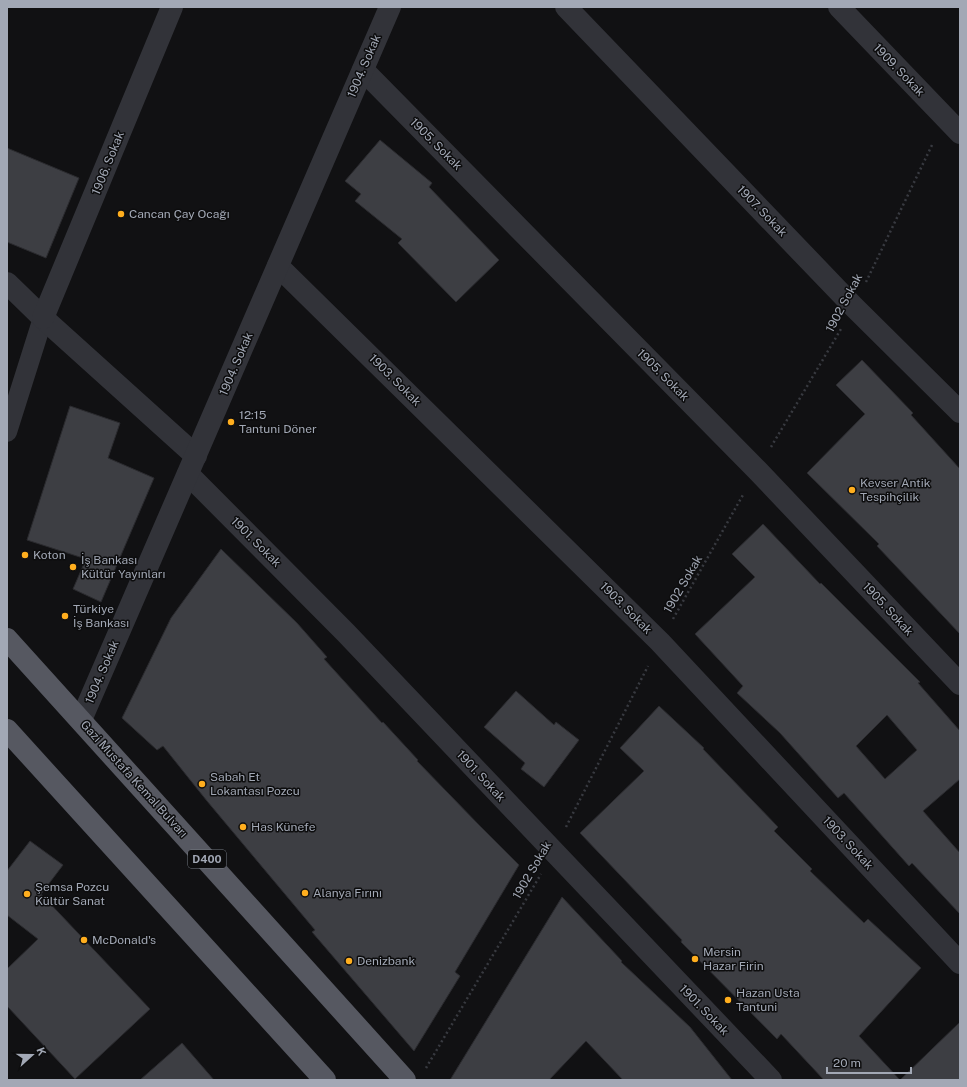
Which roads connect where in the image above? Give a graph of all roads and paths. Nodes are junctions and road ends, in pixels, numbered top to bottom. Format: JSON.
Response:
{"nodes":[{"id":1,"x":172,"y":7,"type":"edge"},
{"id":2,"x":390,"y":7,"type":"edge"},
{"id":3,"x":566,"y":7,"type":"edge"},
{"id":4,"x":839,"y":7,"type":"edge"},
{"id":5,"x":363,"y":70,"type":"junction"},
{"id":6,"x":953,"y":126,"type":"edge"},
{"id":7,"x":278,"y":266,"type":"junction"},
{"id":8,"x":7,"y":283,"type":"edge"},
{"id":9,"x":854,"y":306,"type":"junction"},
{"id":10,"x":43,"y":318,"type":"junction"},
{"id":11,"x":960,"y":412,"type":"edge"},
{"id":12,"x":7,"y":432,"type":"edge"},
{"id":13,"x":192,"y":465,"type":"junction"},
{"id":14,"x":757,"y":470,"type":"junction"},
{"id":15,"x":7,"y":639,"type":"edge"},
{"id":16,"x":660,"y":642,"type":"junction"},
{"id":17,"x":960,"y":684,"type":"edge"},
{"id":18,"x":82,"y":720,"type":"junction"},
{"id":19,"x":7,"y":730,"type":"edge"},
{"id":20,"x":553,"y":852,"type":"junction"},
{"id":21,"x":960,"y":963,"type":"edge"},
{"id":22,"x":414,"y":1077,"type":"edge"},
{"id":23,"x":325,"y":1080,"type":"edge"},
{"id":24,"x":771,"y":1080,"type":"edge"}],
"edges":[{"from":1,"to":10,"type":"street","name":"1906. Sokak"},
{"from":2,"to":5,"type":"street","name":"1904. Sokak"},
{"from":3,"to":9,"type":"street","name":"1907. Sokak"},
{"from":4,"to":6,"type":"street","name":"1909. Sokak"},
{"from":5,"to":7,"type":"street","name":"1904. Sokak"},
{"from":5,"to":14,"type":"street","name":"1905. Sokak"},
{"from":6,"to":9,"type":"path","name":"1902 Sokak"},
{"from":7,"to":13,"type":"street","name":"1904. Sokak"},
{"from":7,"to":16,"type":"street","name":"1903. Sokak"},
{"from":8,"to":10,"type":"street","name":"1901. Sokak"},
{"from":9,"to":11,"type":"street","name":"1907. Sokak"},
{"from":9,"to":14,"type":"path","name":"1902 Sokak"},
{"from":10,"to":12,"type":"street"},
{"from":10,"to":13,"type":"street","name":"1901. Sokak"},
{"from":13,"to":18,"type":"street","name":"1904. Sokak"},
{"from":13,"to":20,"type":"street","name":"1901. Sokak"},
{"from":14,"to":16,"type":"path","name":"1902 Sokak"},
{"from":14,"to":17,"type":"street","name":"1905. Sokak"},
{"from":15,"to":18,"type":"highway","name":"Gazi Mustafa Kemal Bulvarı","number":"D400"},
{"from":16,"to":20,"type":"path","name":"1902 Sokak"},
{"from":16,"to":21,"type":"street","name":"1903. Sokak"},
{"from":18,"to":22,"type":"highway","name":"Gazi Mustafa Kemal Bulvarı","number":"D400"},
{"from":19,"to":23,"type":"highway"},
{"from":20,"to":22,"type":"path","name":"1902 Sokak"},
{"from":20,"to":24,"type":"street","name":"1901. Sokak"}]}
